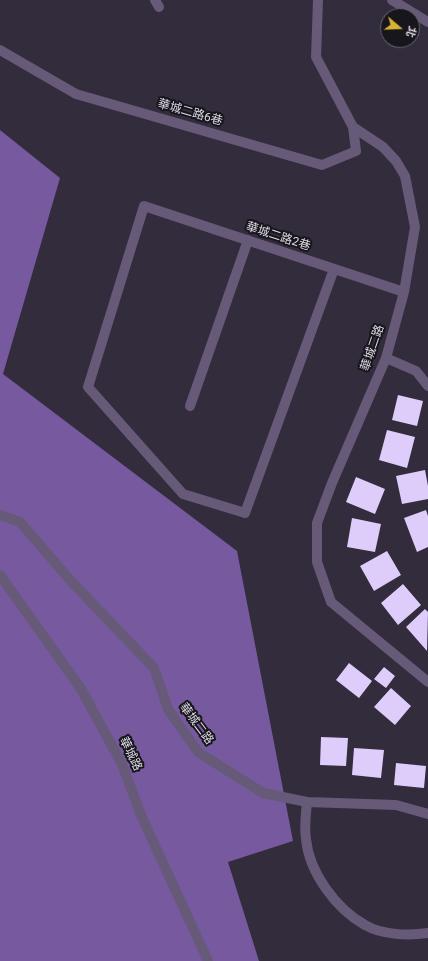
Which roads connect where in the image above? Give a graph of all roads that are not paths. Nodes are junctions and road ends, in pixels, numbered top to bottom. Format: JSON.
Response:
{"nodes":[{"id":1,"x":318,"y":0,"type":"edge"},
{"id":2,"x":392,"y":0,"type":"edge"},
{"id":3,"x":428,"y":22,"type":"edge"},
{"id":4,"x":0,"y":50,"type":"edge"},
{"id":5,"x":353,"y":127,"type":"junction"},
{"id":6,"x":248,"y":240,"type":"junction"},
{"id":7,"x":334,"y":269,"type":"junction"},
{"id":8,"x":404,"y":292,"type":"junction"},
{"id":9,"x":386,"y":358,"type":"junction"},
{"id":10,"x":428,"y":386,"type":"edge"},
{"id":11,"x":190,"y":406,"type":"dead end"},
{"id":12,"x":0,"y":515,"type":"edge"},
{"id":13,"x":0,"y":574,"type":"edge"},
{"id":14,"x":428,"y":682,"type":"edge"},
{"id":15,"x":307,"y":802,"type":"junction"},
{"id":16,"x":428,"y":814,"type":"edge"},
{"id":17,"x":428,"y":933,"type":"edge"},
{"id":18,"x":208,"y":961,"type":"edge"}],
"edges":[{"from":1,"to":5,"type":"street","name":"華城二路"},
{"from":2,"to":3,"type":"street"},
{"from":4,"to":5,"type":"street","name":"華城二路6巷"},
{"from":5,"to":8,"type":"street","name":"華城二路"},
{"from":6,"to":7,"type":"street","name":"華城二路2巷"},
{"from":6,"to":7,"type":"street","name":"華城二路2巷"},
{"from":6,"to":11,"type":"street"},
{"from":7,"to":8,"type":"street","name":"華城二路2巷"},
{"from":8,"to":9,"type":"street","name":"華城二路"},
{"from":9,"to":10,"type":"street"},
{"from":9,"to":14,"type":"street","name":"華城二路"},
{"from":12,"to":15,"type":"street","name":"華城二路"},
{"from":13,"to":18,"type":"street","name":"華城路"},
{"from":15,"to":16,"type":"street","name":"華城二路"},
{"from":15,"to":17,"type":"street"}]}
